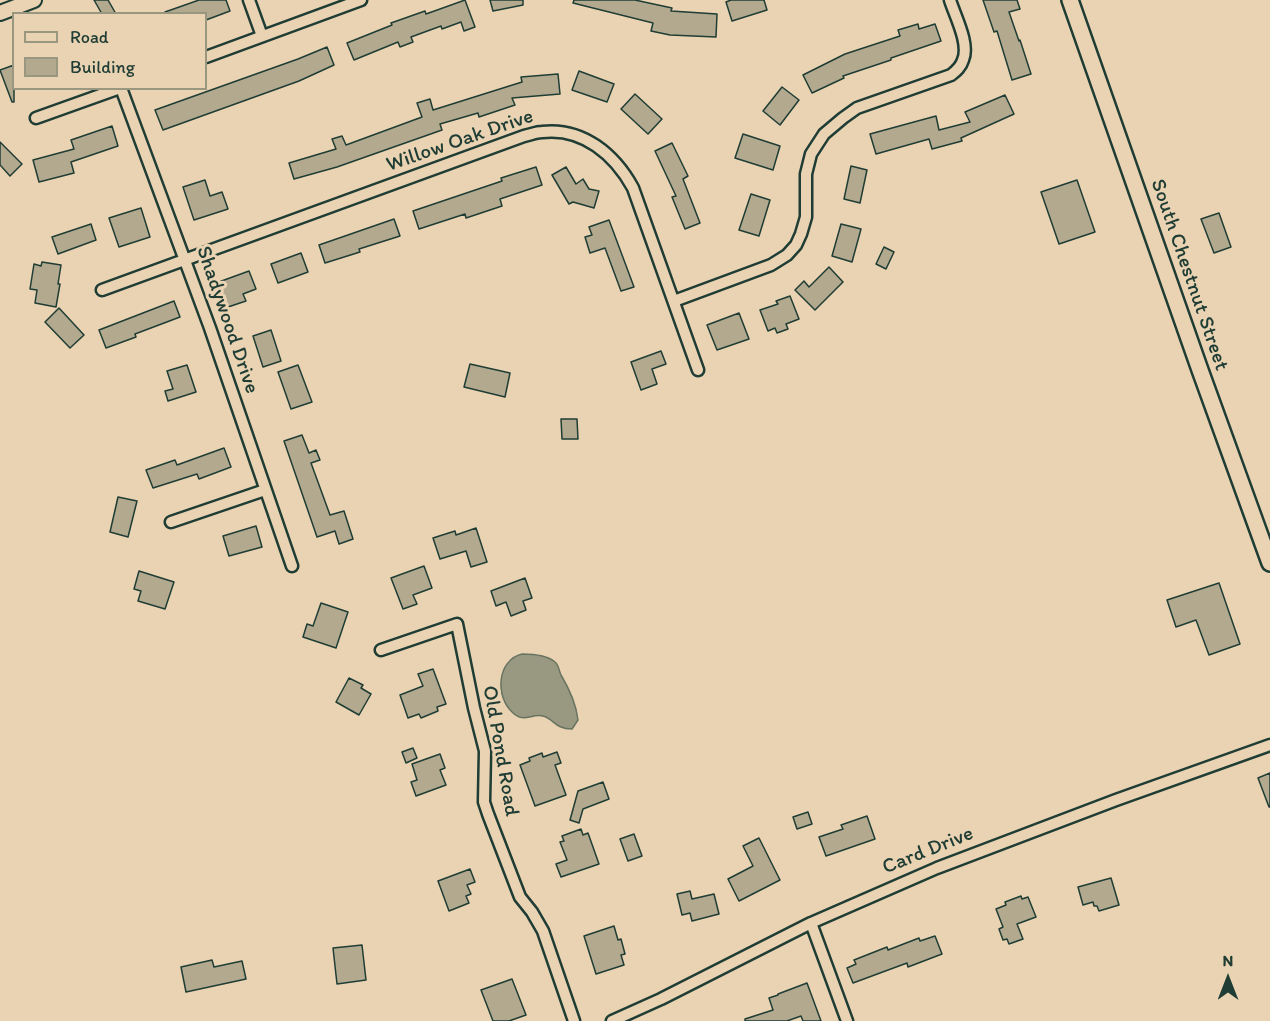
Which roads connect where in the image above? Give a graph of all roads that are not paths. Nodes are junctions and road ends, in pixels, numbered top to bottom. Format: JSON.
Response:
{"nodes":[{"id":1,"x":34,"y":0,"type":"edge"},
{"id":2,"x":249,"y":0,"type":"edge"},
{"id":3,"x":362,"y":0,"type":"edge"},
{"id":4,"x":950,"y":0,"type":"edge"},
{"id":5,"x":1070,"y":0,"type":"edge"},
{"id":6,"x":0,"y":13,"type":"edge"},
{"id":7,"x":262,"y":36,"type":"junction"},
{"id":8,"x":207,"y":57,"type":"edge"},
{"id":9,"x":115,"y":90,"type":"edge"},
{"id":10,"x":122,"y":90,"type":"edge"},
{"id":11,"x":36,"y":118,"type":"dead end"},
{"id":12,"x":185,"y":260,"type":"junction"},
{"id":13,"x":102,"y":290,"type":"dead end"},
{"id":14,"x":674,"y":301,"type":"junction"},
{"id":15,"x":698,"y":370,"type":"dead end"},
{"id":16,"x":265,"y":489,"type":"junction"},
{"id":17,"x":171,"y":522,"type":"dead end"},
{"id":18,"x":1270,"y":563,"type":"edge"},
{"id":19,"x":292,"y":566,"type":"dead end"},
{"id":20,"x":381,"y":650,"type":"dead end"},
{"id":21,"x":1270,"y":745,"type":"edge"},
{"id":22,"x":811,"y":923,"type":"junction"},
{"id":23,"x":574,"y":1021,"type":"edge"},
{"id":24,"x":612,"y":1021,"type":"edge"},
{"id":25,"x":847,"y":1021,"type":"edge"}],
"edges":[{"from":1,"to":6,"type":"street"},
{"from":2,"to":7,"type":"street"},
{"from":3,"to":7,"type":"street"},
{"from":4,"to":14,"type":"street"},
{"from":5,"to":18,"type":"main road","name":"South Chestnut Street"},
{"from":7,"to":8,"type":"street"},
{"from":9,"to":11,"type":"street"},
{"from":10,"to":12,"type":"street","name":"Shadywood Drive"},
{"from":12,"to":13,"type":"street","name":"Willow Oak Drive"},
{"from":12,"to":14,"type":"street","name":"Willow Oak Drive"},
{"from":12,"to":16,"type":"street","name":"Shadywood Drive"},
{"from":14,"to":15,"type":"street","name":"Willow Oak Drive"},
{"from":16,"to":17,"type":"street"},
{"from":16,"to":19,"type":"street","name":"Shadywood Drive"},
{"from":20,"to":23,"type":"street","name":"Old Pond Road"},
{"from":21,"to":22,"type":"street","name":"Card Drive"},
{"from":22,"to":24,"type":"street","name":"Card Drive"},
{"from":22,"to":25,"type":"street"}]}
